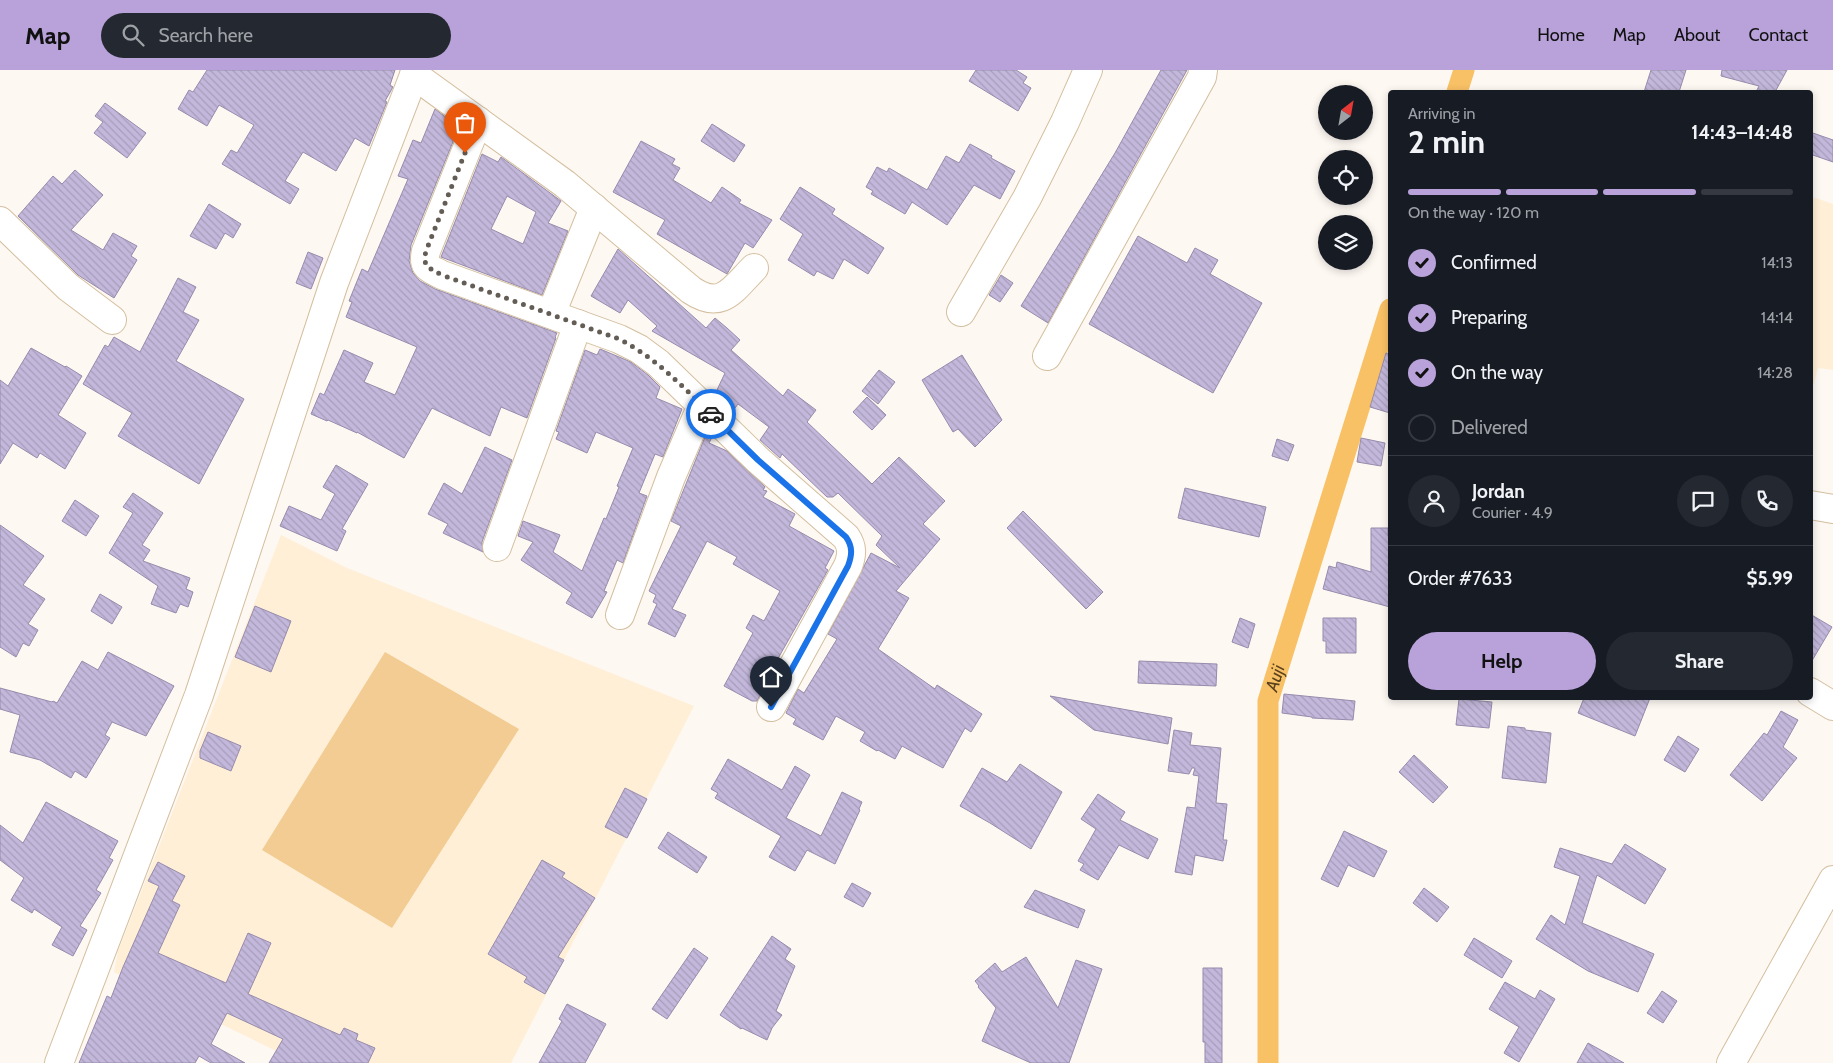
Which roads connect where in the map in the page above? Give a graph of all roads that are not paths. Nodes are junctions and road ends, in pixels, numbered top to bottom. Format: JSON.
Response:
{"nodes":[{"id":1,"x":1088,"y":70,"type":"edge"},
{"id":2,"x":1203,"y":70,"type":"edge"},
{"id":3,"x":415,"y":73,"type":"edge"},
{"id":4,"x":478,"y":121,"type":"junction"},
{"id":5,"x":594,"y":208,"type":"junction"},
{"id":6,"x":0,"y":221,"type":"edge"},
{"id":7,"x":754,"y":268,"type":"dead end"},
{"id":8,"x":961,"y":312,"type":"dead end"},
{"id":9,"x":552,"y":314,"type":"junction"},
{"id":10,"x":112,"y":320,"type":"dead end"},
{"id":11,"x":578,"y":324,"type":"junction"},
{"id":12,"x":1047,"y":356,"type":"dead end"},
{"id":13,"x":702,"y":405,"type":"junction"},
{"id":14,"x":1813,"y":506,"type":"edge"},
{"id":15,"x":1833,"y":509,"type":"edge"},
{"id":16,"x":497,"y":548,"type":"dead end"},
{"id":17,"x":620,"y":615,"type":"dead end"},
{"id":18,"x":1813,"y":694,"type":"edge"},
{"id":19,"x":1833,"y":706,"type":"edge"},
{"id":20,"x":771,"y":707,"type":"dead end"},
{"id":21,"x":1833,"y":880,"type":"edge"},
{"id":22,"x":59,"y":1063,"type":"edge"},
{"id":23,"x":1731,"y":1063,"type":"edge"}],
"edges":[{"from":1,"to":8,"type":"street"},
{"from":2,"to":12,"type":"street"},
{"from":3,"to":4,"type":"street"},
{"from":3,"to":22,"type":"street"},
{"from":4,"to":5,"type":"street"},
{"from":4,"to":9,"type":"street"},
{"from":5,"to":7,"type":"street"},
{"from":5,"to":9,"type":"street"},
{"from":6,"to":10,"type":"street"},
{"from":9,"to":11,"type":"street"},
{"from":11,"to":13,"type":"street"},
{"from":11,"to":16,"type":"street"},
{"from":13,"to":17,"type":"street"},
{"from":13,"to":20,"type":"street"},
{"from":14,"to":15,"type":"street"},
{"from":18,"to":19,"type":"street"},
{"from":21,"to":23,"type":"street"}]}
